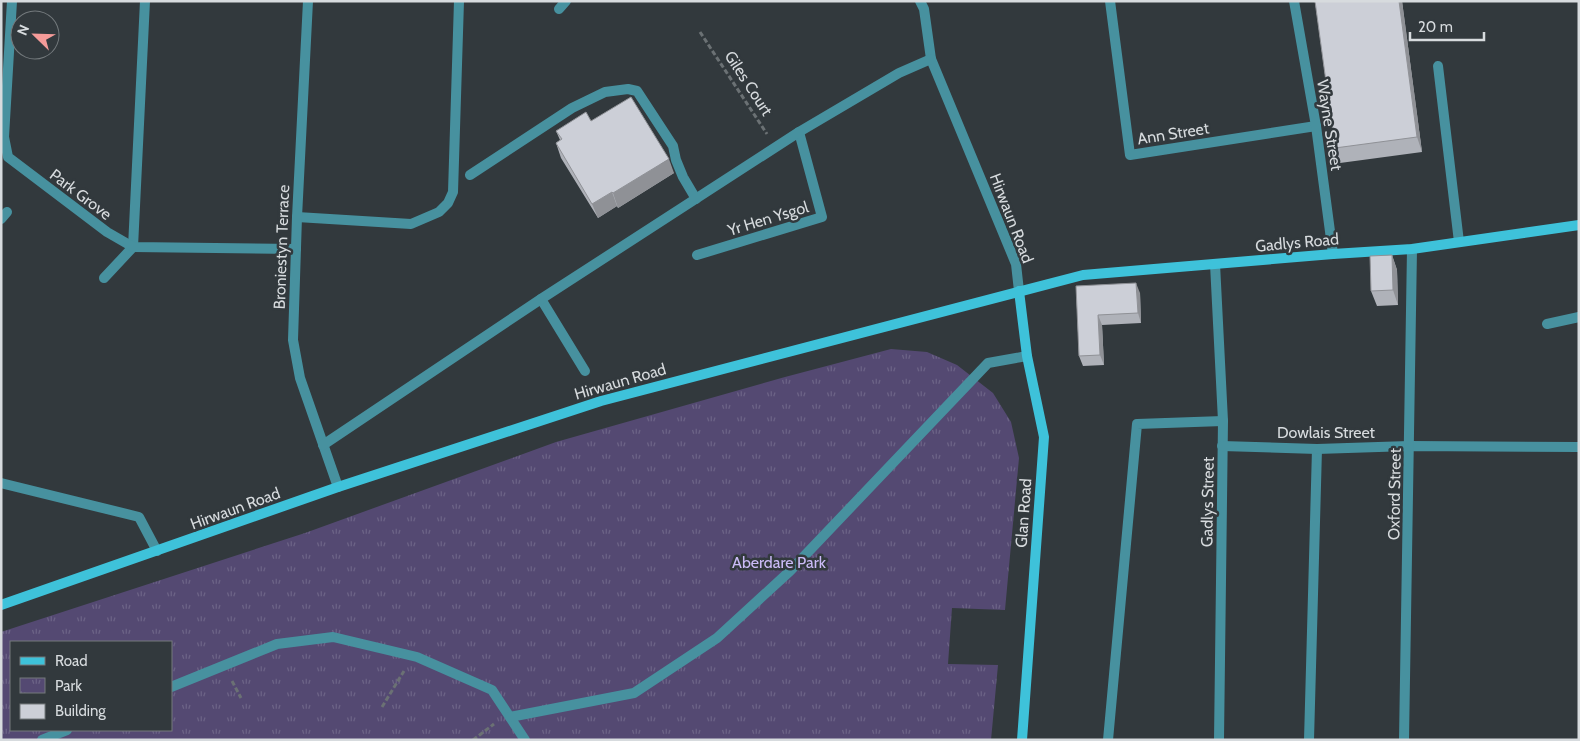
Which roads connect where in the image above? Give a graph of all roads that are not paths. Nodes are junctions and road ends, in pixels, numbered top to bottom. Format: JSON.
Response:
{"nodes":[{"id":1,"x":145,"y":1,"type":"edge"},
{"id":2,"x":308,"y":1,"type":"edge"},
{"id":3,"x":459,"y":1,"type":"edge"},
{"id":4,"x":933,"y":1,"type":"edge"},
{"id":5,"x":1110,"y":1,"type":"edge"},
{"id":6,"x":1294,"y":1,"type":"edge"},
{"id":7,"x":8,"y":4,"type":"edge"},
{"id":8,"x":922,"y":5,"type":"edge"},
{"id":9,"x":931,"y":59,"type":"junction"},
{"id":10,"x":1438,"y":66,"type":"dead end"},
{"id":11,"x":1316,"y":126,"type":"junction"},
{"id":12,"x":799,"y":132,"type":"junction"},
{"id":13,"x":5,"y":160,"type":"edge"},
{"id":14,"x":470,"y":176,"type":"dead end"},
{"id":15,"x":696,"y":199,"type":"junction"},
{"id":16,"x":297,"y":217,"type":"junction"},
{"id":17,"x":1579,"y":225,"type":"edge"},
{"id":18,"x":1459,"y":242,"type":"junction"},
{"id":19,"x":133,"y":247,"type":"junction"},
{"id":20,"x":296,"y":249,"type":"junction"},
{"id":21,"x":1412,"y":249,"type":"junction"},
{"id":22,"x":1333,"y":254,"type":"junction"},
{"id":23,"x":696,"y":255,"type":"dead end"},
{"id":24,"x":1215,"y":264,"type":"junction"},
{"id":25,"x":104,"y":278,"type":"dead end"},
{"id":26,"x":1019,"y":291,"type":"junction"},
{"id":27,"x":542,"y":299,"type":"junction"},
{"id":28,"x":1579,"y":317,"type":"edge"},
{"id":29,"x":1547,"y":324,"type":"dead end"},
{"id":30,"x":1027,"y":356,"type":"junction"},
{"id":31,"x":586,"y":371,"type":"dead end"},
{"id":32,"x":1223,"y":421,"type":"junction"},
{"id":33,"x":323,"y":445,"type":"junction"},
{"id":34,"x":1222,"y":446,"type":"junction"},
{"id":35,"x":1409,"y":446,"type":"junction"},
{"id":36,"x":1579,"y":448,"type":"edge"},
{"id":37,"x":1317,"y":449,"type":"junction"},
{"id":38,"x":1,"y":483,"type":"edge"},
{"id":39,"x":338,"y":487,"type":"junction"},
{"id":40,"x":157,"y":552,"type":"junction"},
{"id":41,"x":1,"y":605,"type":"edge"},
{"id":42,"x":172,"y":687,"type":"edge"},
{"id":43,"x":509,"y":715,"type":"junction"},
{"id":44,"x":64,"y":731,"type":"edge"},
{"id":45,"x":42,"y":740,"type":"edge"},
{"id":46,"x":525,"y":740,"type":"edge"},
{"id":47,"x":1022,"y":740,"type":"edge"},
{"id":48,"x":1108,"y":740,"type":"edge"},
{"id":49,"x":1219,"y":740,"type":"edge"},
{"id":50,"x":1309,"y":740,"type":"edge"},
{"id":51,"x":1404,"y":740,"type":"edge"}],
"edges":[{"from":1,"to":19,"type":"street"},
{"from":2,"to":16,"type":"street","name":"Broniestyn Terrace"},
{"from":3,"to":16,"type":"street"},
{"from":4,"to":8,"type":"street"},
{"from":5,"to":11,"type":"street","name":"Ann Street"},
{"from":6,"to":11,"type":"street","name":"Wayne Street"},
{"from":7,"to":13,"type":"street","name":"Park Grove"},
{"from":8,"to":9,"type":"street","name":"Hirwaun Road"},
{"from":9,"to":12,"type":"street"},
{"from":9,"to":26,"type":"street","name":"Hirwaun Road"},
{"from":10,"to":18,"type":"street"},
{"from":11,"to":22,"type":"street","name":"Wayne Street"},
{"from":12,"to":15,"type":"street"},
{"from":12,"to":23,"type":"street","name":"Yr Hen Ysgol"},
{"from":13,"to":19,"type":"street","name":"Park Grove"},
{"from":14,"to":15,"type":"street"},
{"from":15,"to":27,"type":"street"},
{"from":16,"to":20,"type":"street","name":"Broniestyn Terrace"},
{"from":17,"to":18,"type":"main road","name":"Gadlys Road"},
{"from":18,"to":21,"type":"main road","name":"Gadlys Road"},
{"from":19,"to":20,"type":"street","name":"Park Grove"},
{"from":19,"to":25,"type":"street"},
{"from":20,"to":33,"type":"street","name":"Broniestyn Terrace"},
{"from":21,"to":22,"type":"main road","name":"Gadlys Road"},
{"from":21,"to":35,"type":"street","name":"Oxford Street"},
{"from":22,"to":24,"type":"main road","name":"Gadlys Road"},
{"from":24,"to":26,"type":"main road","name":"Gadlys Road"},
{"from":24,"to":32,"type":"street","name":"Gadlys Street"},
{"from":26,"to":30,"type":"main road","name":"Glan Road"},
{"from":26,"to":39,"type":"main road","name":"Hirwaun Road"},
{"from":27,"to":31,"type":"street"},
{"from":27,"to":33,"type":"street"},
{"from":28,"to":29,"type":"street"},
{"from":30,"to":43,"type":"street"},
{"from":30,"to":47,"type":"main road","name":"Glan Road"},
{"from":32,"to":34,"type":"street","name":"Gadlys Street"},
{"from":32,"to":48,"type":"street"},
{"from":33,"to":39,"type":"street","name":"Broniestyn Terrace"},
{"from":34,"to":37,"type":"street","name":"Dowlais Street"},
{"from":34,"to":49,"type":"street","name":"Gadlys Street"},
{"from":35,"to":36,"type":"street","name":"Dowlais Street"},
{"from":35,"to":37,"type":"street","name":"Dowlais Street"},
{"from":35,"to":51,"type":"street","name":"Oxford Street"},
{"from":37,"to":50,"type":"street"},
{"from":38,"to":40,"type":"street"},
{"from":39,"to":40,"type":"main road","name":"Hirwaun Road"},
{"from":40,"to":41,"type":"main road","name":"Hirwaun Road"},
{"from":42,"to":43,"type":"street"},
{"from":43,"to":46,"type":"street"},
{"from":44,"to":45,"type":"street"}]}
